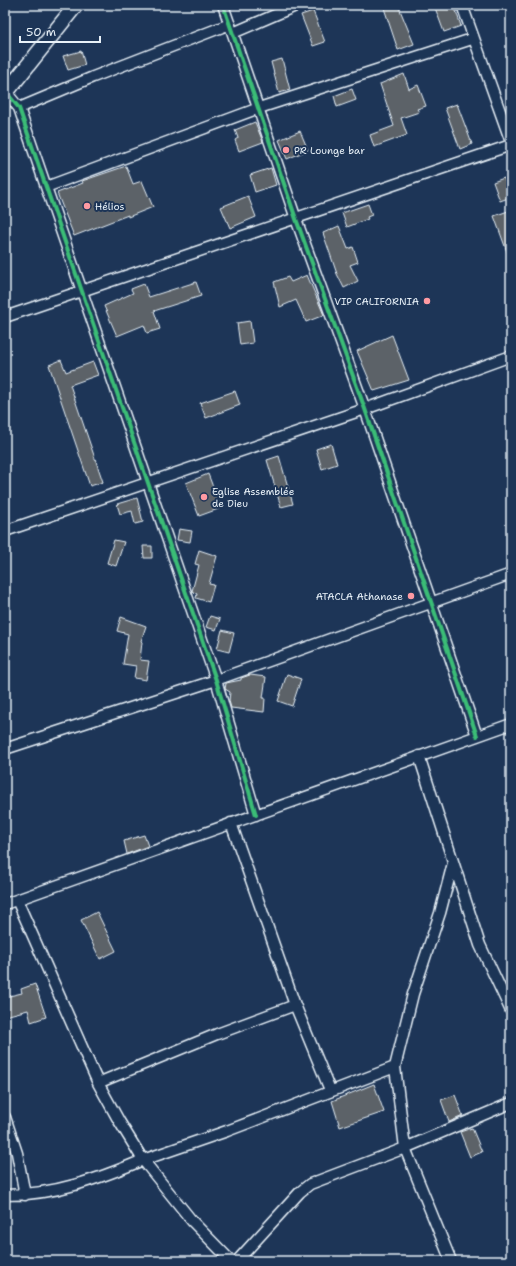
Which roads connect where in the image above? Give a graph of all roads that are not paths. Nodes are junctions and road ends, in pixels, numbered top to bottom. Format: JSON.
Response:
{"nodes":[{"id":1,"x":76,"y":5,"type":"edge"},
{"id":2,"x":223,"y":5,"type":"edge"},
{"id":3,"x":298,"y":5,"type":"edge"},
{"id":4,"x":462,"y":5,"type":"edge"},
{"id":5,"x":231,"y":28,"type":"junction"},
{"id":6,"x":472,"y":39,"type":"junction"},
{"id":7,"x":5,"y":69,"type":"edge"},
{"id":8,"x":6,"y":93,"type":"edge"},
{"id":9,"x":19,"y":108,"type":"junction"},
{"id":10,"x":259,"y":108,"type":"junction"},
{"id":11,"x":511,"y":144,"type":"edge"},
{"id":12,"x":46,"y":187,"type":"junction"},
{"id":13,"x":296,"y":219,"type":"junction"},
{"id":14,"x":82,"y":290,"type":"junction"},
{"id":15,"x":5,"y":316,"type":"edge"},
{"id":16,"x":511,"y":356,"type":"edge"},
{"id":17,"x":365,"y":409,"type":"junction"},
{"id":18,"x":148,"y":481,"type":"junction"},
{"id":19,"x":5,"y":531,"type":"edge"},
{"id":20,"x":511,"y":574,"type":"edge"},
{"id":21,"x":431,"y":604,"type":"junction"},
{"id":22,"x":216,"y":680,"type":"junction"},
{"id":23,"x":511,"y":724,"type":"edge"},
{"id":24,"x":477,"y":736,"type":"junction"},
{"id":25,"x":5,"y":750,"type":"edge"},
{"id":26,"x":419,"y":756,"type":"junction"},
{"id":27,"x":256,"y":815,"type":"junction"},
{"id":28,"x":231,"y":824,"type":"junction"},
{"id":29,"x":453,"y":863,"type":"junction"},
{"id":30,"x":17,"y":900,"type":"junction"},
{"id":31,"x":5,"y":904,"type":"edge"},
{"id":32,"x":295,"y":1005,"type":"junction"},
{"id":33,"x":511,"y":1010,"type":"edge"},
{"id":34,"x":395,"y":1067,"type":"junction"},
{"id":35,"x":98,"y":1083,"type":"junction"},
{"id":36,"x":330,"y":1090,"type":"junction"},
{"id":37,"x":511,"y":1102,"type":"edge"},
{"id":38,"x":5,"y":1117,"type":"edge"},
{"id":39,"x":405,"y":1148,"type":"junction"},
{"id":40,"x":144,"y":1160,"type":"junction"},
{"id":41,"x":5,"y":1195,"type":"edge"},
{"id":42,"x":25,"y":1195,"type":"junction"},
{"id":43,"x":231,"y":1261,"type":"edge"},
{"id":44,"x":237,"y":1261,"type":"edge"},
{"id":45,"x":451,"y":1261,"type":"edge"}],
"edges":[{"from":1,"to":8,"type":"main road"},
{"from":2,"to":5,"type":"street"},
{"from":3,"to":5,"type":"street"},
{"from":4,"to":6,"type":"street"},
{"from":5,"to":9,"type":"street"},
{"from":5,"to":10,"type":"street"},
{"from":6,"to":10,"type":"street"},
{"from":6,"to":11,"type":"street"},
{"from":7,"to":8,"type":"street"},
{"from":8,"to":9,"type":"street"},
{"from":9,"to":12,"type":"street"},
{"from":10,"to":12,"type":"street"},
{"from":10,"to":13,"type":"street"},
{"from":11,"to":13,"type":"street"},
{"from":12,"to":14,"type":"street"},
{"from":13,"to":14,"type":"street"},
{"from":13,"to":17,"type":"street"},
{"from":14,"to":15,"type":"street"},
{"from":14,"to":18,"type":"street"},
{"from":16,"to":17,"type":"street"},
{"from":17,"to":18,"type":"street"},
{"from":17,"to":21,"type":"street"},
{"from":18,"to":19,"type":"street"},
{"from":18,"to":22,"type":"street"},
{"from":20,"to":21,"type":"street"},
{"from":21,"to":22,"type":"street"},
{"from":21,"to":24,"type":"street"},
{"from":22,"to":25,"type":"street"},
{"from":22,"to":27,"type":"street"},
{"from":23,"to":24,"type":"street"},
{"from":24,"to":26,"type":"street"},
{"from":26,"to":27,"type":"street"},
{"from":26,"to":29,"type":"street"},
{"from":27,"to":28,"type":"street"},
{"from":28,"to":30,"type":"street"},
{"from":28,"to":32,"type":"street"},
{"from":29,"to":33,"type":"street"},
{"from":29,"to":34,"type":"street"},
{"from":30,"to":31,"type":"street"},
{"from":30,"to":35,"type":"street"},
{"from":32,"to":35,"type":"street"},
{"from":32,"to":36,"type":"street"},
{"from":34,"to":36,"type":"street"},
{"from":34,"to":39,"type":"street"},
{"from":35,"to":40,"type":"street"},
{"from":36,"to":40,"type":"street"},
{"from":37,"to":39,"type":"street"},
{"from":38,"to":42,"type":"street"},
{"from":39,"to":44,"type":"street"},
{"from":39,"to":45,"type":"street"},
{"from":40,"to":42,"type":"street"},
{"from":40,"to":43,"type":"street"},
{"from":41,"to":42,"type":"street"}]}
